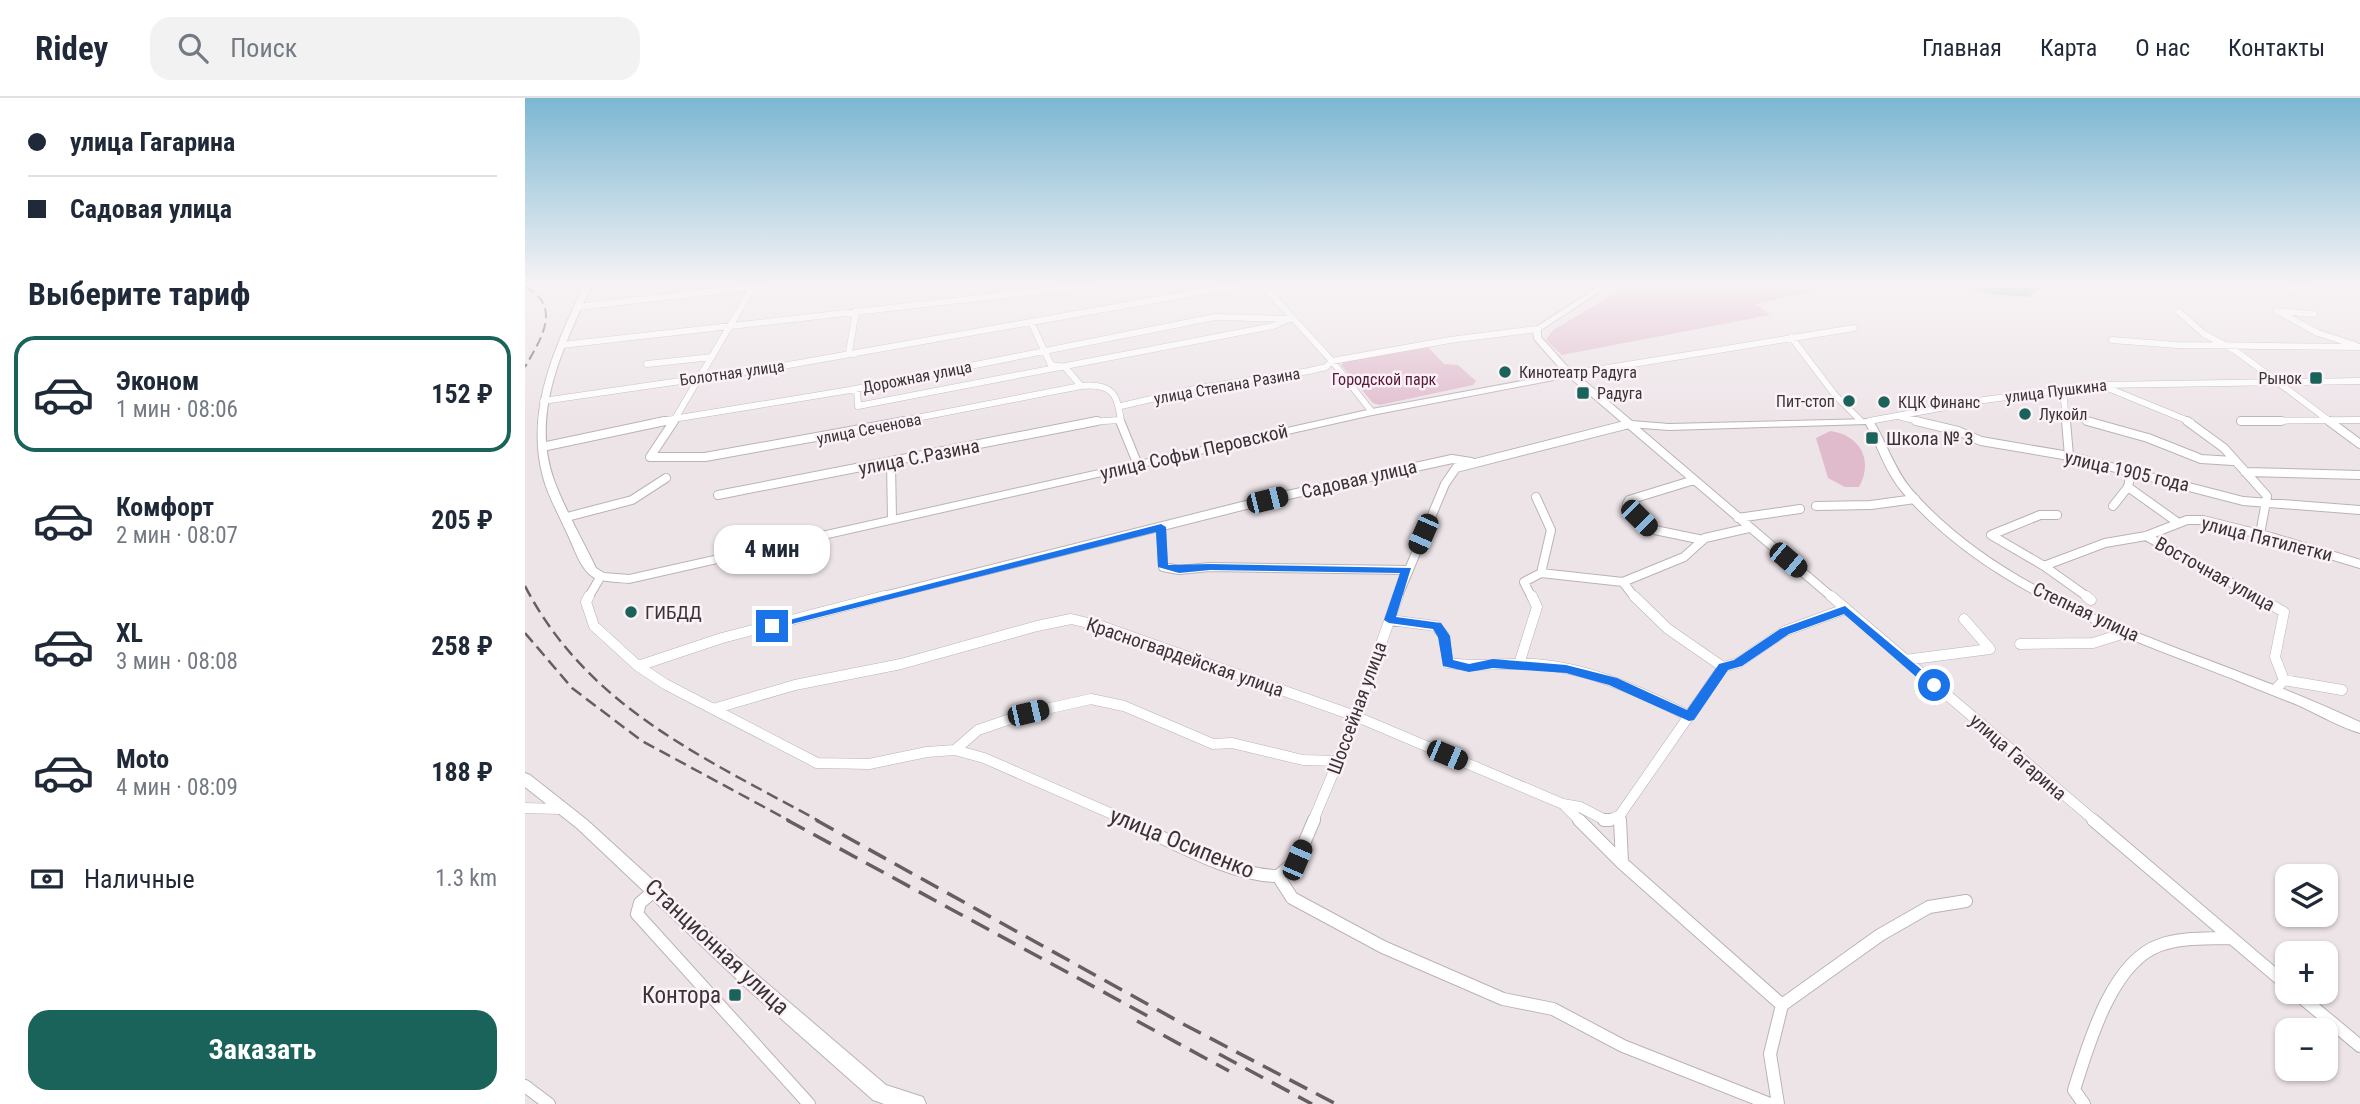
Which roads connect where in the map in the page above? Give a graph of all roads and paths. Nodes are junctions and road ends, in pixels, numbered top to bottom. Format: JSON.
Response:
{"nodes":[{"id":1,"x":1537,"y":329,"type":"edge"},
{"id":2,"x":568,"y":330,"type":"edge"},
{"id":3,"x":700,"y":330,"type":"edge"},
{"id":4,"x":726,"y":330,"type":"edge"},
{"id":5,"x":853,"y":330,"type":"edge"},
{"id":6,"x":987,"y":330,"type":"edge"},
{"id":7,"x":1034,"y":330,"type":"edge"},
{"id":8,"x":1152,"y":330,"type":"edge"},
{"id":9,"x":1253,"y":330,"type":"edge"},
{"id":10,"x":1301,"y":330,"type":"edge"},
{"id":11,"x":1530,"y":330,"type":"edge"},
{"id":12,"x":1840,"y":330,"type":"edge"},
{"id":13,"x":2199,"y":330,"type":"edge"},
{"id":14,"x":2312,"y":330,"type":"edge"},
{"id":15,"x":1791,"y":337,"type":"junction"},
{"id":16,"x":2112,"y":340,"type":"dead end"},
{"id":17,"x":562,"y":345,"type":"junction"},
{"id":18,"x":2224,"y":345,"type":"junction"},
{"id":19,"x":2360,"y":347,"type":"edge"},
{"id":20,"x":1044,"y":352,"type":"junction"},
{"id":21,"x":855,"y":354,"type":"junction"},
{"id":22,"x":712,"y":357,"type":"junction"},
{"id":23,"x":1332,"y":361,"type":"junction"},
{"id":24,"x":647,"y":364,"type":"dead end"},
{"id":25,"x":1065,"y":367,"type":"junction"},
{"id":26,"x":1571,"y":374,"type":"junction"},
{"id":27,"x":703,"y":376,"type":"junction"},
{"id":28,"x":2276,"y":381,"type":"junction"},
{"id":29,"x":2360,"y":381,"type":"edge"},
{"id":30,"x":2101,"y":385,"type":"junction"},
{"id":31,"x":1081,"y":386,"type":"junction"},
{"id":32,"x":857,"y":389,"type":"junction"},
{"id":33,"x":2063,"y":389,"type":"junction"},
{"id":34,"x":543,"y":401,"type":"junction"},
{"id":35,"x":1121,"y":406,"type":"junction"},
{"id":36,"x":1372,"y":412,"type":"junction"},
{"id":37,"x":2067,"y":415,"type":"junction"},
{"id":38,"x":1896,"y":416,"type":"junction"},
{"id":39,"x":676,"y":419,"type":"junction"},
{"id":40,"x":1120,"y":420,"type":"junction"},
{"id":41,"x":2329,"y":420,"type":"junction"},
{"id":42,"x":2360,"y":420,"type":"edge"},
{"id":43,"x":1865,"y":421,"type":"junction"},
{"id":44,"x":2241,"y":421,"type":"dead end"},
{"id":45,"x":1629,"y":424,"type":"junction"},
{"id":46,"x":2360,"y":444,"type":"edge"},
{"id":47,"x":542,"y":447,"type":"junction"},
{"id":48,"x":2069,"y":456,"type":"junction"},
{"id":49,"x":2234,"y":461,"type":"junction"},
{"id":50,"x":1471,"y":462,"type":"junction"},
{"id":51,"x":891,"y":463,"type":"junction"},
{"id":52,"x":1138,"y":465,"type":"junction"},
{"id":53,"x":2131,"y":472,"type":"junction"},
{"id":54,"x":2245,"y":472,"type":"junction"},
{"id":55,"x":2360,"y":475,"type":"edge"},
{"id":56,"x":666,"y":478,"type":"dead end"},
{"id":57,"x":1694,"y":480,"type":"junction"},
{"id":58,"x":2128,"y":487,"type":"junction"},
{"id":59,"x":718,"y":495,"type":"dead end"},
{"id":60,"x":1536,"y":497,"type":"dead end"},
{"id":61,"x":1915,"y":499,"type":"junction"},
{"id":62,"x":2265,"y":501,"type":"junction"},
{"id":63,"x":1816,"y":506,"type":"dead end"},
{"id":64,"x":2113,"y":506,"type":"dead end"},
{"id":65,"x":1800,"y":509,"type":"dead end"},
{"id":66,"x":2360,"y":510,"type":"edge"},
{"id":67,"x":2057,"y":515,"type":"dead end"},
{"id":68,"x":567,"y":517,"type":"junction"},
{"id":69,"x":1738,"y":518,"type":"junction"},
{"id":70,"x":892,"y":519,"type":"junction"},
{"id":71,"x":2175,"y":523,"type":"junction"},
{"id":72,"x":1161,"y":527,"type":"junction"},
{"id":73,"x":1749,"y":528,"type":"junction"},
{"id":74,"x":2260,"y":534,"type":"junction"},
{"id":75,"x":2146,"y":536,"type":"junction"},
{"id":76,"x":1703,"y":540,"type":"junction"},
{"id":77,"x":2360,"y":564,"type":"edge"},
{"id":78,"x":2045,"y":566,"type":"junction"},
{"id":79,"x":1407,"y":570,"type":"junction"},
{"id":80,"x":1541,"y":573,"type":"junction"},
{"id":81,"x":601,"y":576,"type":"junction"},
{"id":82,"x":1623,"y":582,"type":"junction"},
{"id":83,"x":2091,"y":600,"type":"dead end"},
{"id":84,"x":1845,"y":609,"type":"junction"},
{"id":85,"x":1964,"y":619,"type":"dead end"},
{"id":86,"x":1389,"y":620,"type":"junction"},
{"id":87,"x":2128,"y":632,"type":"junction"},
{"id":88,"x":2020,"y":644,"type":"dead end"},
{"id":89,"x":1905,"y":660,"type":"junction"},
{"id":90,"x":1519,"y":664,"type":"junction"},
{"id":91,"x":638,"y":666,"type":"junction"},
{"id":92,"x":1723,"y":667,"type":"junction"},
{"id":93,"x":2284,"y":680,"type":"junction"},
{"id":94,"x":2275,"y":690,"type":"junction"},
{"id":95,"x":2342,"y":690,"type":"dead end"},
{"id":96,"x":713,"y":709,"type":"junction"},
{"id":97,"x":1355,"y":716,"type":"junction"},
{"id":98,"x":1689,"y":716,"type":"junction"},
{"id":99,"x":2360,"y":728,"type":"edge"},
{"id":100,"x":955,"y":750,"type":"junction"},
{"id":101,"x":1338,"y":761,"type":"junction"},
{"id":102,"x":525,"y":779,"type":"edge"},
{"id":103,"x":1563,"y":804,"type":"junction"},
{"id":104,"x":525,"y":808,"type":"edge"},
{"id":105,"x":560,"y":809,"type":"junction"},
{"id":106,"x":1620,"y":815,"type":"junction"},
{"id":107,"x":1622,"y":863,"type":"junction"},
{"id":108,"x":1279,"y":876,"type":"junction"},
{"id":109,"x":655,"y":890,"type":"junction"},
{"id":110,"x":1966,"y":901,"type":"dead end"},
{"id":111,"x":2230,"y":938,"type":"junction"},
{"id":112,"x":2275,"y":975,"type":"edge"},
{"id":113,"x":2309,"y":1004,"type":"edge"},
{"id":114,"x":1782,"y":1005,"type":"junction"},
{"id":115,"x":2360,"y":1046,"type":"edge"},
{"id":116,"x":525,"y":1086,"type":"edge"},
{"id":117,"x":910,"y":1103,"type":"edge"},
{"id":118,"x":549,"y":1104,"type":"edge"},
{"id":119,"x":809,"y":1104,"type":"edge"},
{"id":120,"x":1770,"y":1104,"type":"edge"},
{"id":121,"x":1779,"y":1104,"type":"edge"},
{"id":122,"x":2084,"y":1104,"type":"edge"}],
"edges":[{"from":1,"to":26,"type":"main road","name":"улица Гагарина"},
{"from":2,"to":17,"type":"main road"},
{"from":3,"to":17,"type":"street"},
{"from":4,"to":22,"type":"street"},
{"from":5,"to":21,"type":"street"},
{"from":6,"to":21,"type":"street","name":"Болотная улица"},
{"from":7,"to":20,"type":"street"},
{"from":8,"to":20,"type":"street","name":"Дорожная улица"},
{"from":9,"to":25,"type":"street"},
{"from":10,"to":23,"type":"street"},
{"from":11,"to":23,"type":"street","name":"улица Степана Разина"},
{"from":12,"to":15,"type":"street","name":"улица Софьи Перовской"},
{"from":13,"to":18,"type":"street"},
{"from":14,"to":19,"type":"street"},
{"from":15,"to":26,"type":"street","name":"улица Софьи Перовской"},
{"from":15,"to":43,"type":"street"},
{"from":16,"to":18,"type":"street"},
{"from":17,"to":34,"type":"main road"},
{"from":18,"to":19,"type":"street"},
{"from":18,"to":28,"type":"street"},
{"from":20,"to":25,"type":"street"},
{"from":20,"to":32,"type":"street","name":"Дорожная улица"},
{"from":21,"to":27,"type":"street","name":"Болотная улица"},
{"from":22,"to":24,"type":"street"},
{"from":22,"to":27,"type":"street"},
{"from":23,"to":35,"type":"street","name":"улица Степана Разина"},
{"from":23,"to":36,"type":"street"},
{"from":25,"to":31,"type":"street"},
{"from":25,"to":32,"type":"street"},
{"from":26,"to":36,"type":"main road","name":"улица Софьи Перовской"},
{"from":26,"to":45,"type":"main road","name":"улица Гагарина"},
{"from":27,"to":34,"type":"street","name":"Болотная улица"},
{"from":27,"to":39,"type":"street"},
{"from":28,"to":29,"type":"street","name":"улица Пушкина"},
{"from":28,"to":30,"type":"street","name":"улица Пушкина"},
{"from":28,"to":41,"type":"street"},
{"from":30,"to":33,"type":"street","name":"улица Пушкина"},
{"from":30,"to":49,"type":"street"},
{"from":31,"to":35,"type":"street"},
{"from":31,"to":39,"type":"street","name":"улица Сеченова"},
{"from":32,"to":39,"type":"street","name":"Дорожная улица"},
{"from":33,"to":37,"type":"street"},
{"from":33,"to":38,"type":"street","name":"улица Пушкина"},
{"from":34,"to":47,"type":"main road"},
{"from":35,"to":40,"type":"street"},
{"from":36,"to":52,"type":"main road","name":"улица Софьи Перовской"},
{"from":37,"to":48,"type":"street"},
{"from":37,"to":49,"type":"street"},
{"from":38,"to":43,"type":"street","name":"улица Пушкина"},
{"from":38,"to":48,"type":"street","name":"улица 1905 года"},
{"from":39,"to":47,"type":"street","name":"Дорожная улица"},
{"from":40,"to":51,"type":"street","name":"улица С.Разина"},
{"from":40,"to":52,"type":"street"},
{"from":41,"to":42,"type":"street"},
{"from":41,"to":44,"type":"street"},
{"from":41,"to":46,"type":"street"},
{"from":43,"to":45,"type":"main road","name":"улица Пушкина"},
{"from":43,"to":61,"type":"main road","name":"Степная улица"},
{"from":45,"to":50,"type":"street","name":"Шоссейная улица"},
{"from":45,"to":57,"type":"street","name":"улица Гагарина"},
{"from":47,"to":68,"type":"main road"},
{"from":48,"to":53,"type":"street","name":"улица 1905 года"},
{"from":49,"to":54,"type":"street"},
{"from":50,"to":72,"type":"street","name":"Садовая улица"},
{"from":50,"to":79,"type":"street","name":"Шоссейная улица"},
{"from":51,"to":59,"type":"street","name":"улица С.Разина"},
{"from":51,"to":70,"type":"street"},
{"from":52,"to":70,"type":"main road","name":"улица Софьи Перовской"},
{"from":53,"to":58,"type":"street"},
{"from":53,"to":62,"type":"street","name":"улица 1905 года"},
{"from":54,"to":55,"type":"street"},
{"from":54,"to":62,"type":"street"},
{"from":56,"to":68,"type":"street"},
{"from":57,"to":69,"type":"street","name":"улица Гагарина"},
{"from":57,"to":76,"type":"street"},
{"from":58,"to":64,"type":"street"},
{"from":58,"to":71,"type":"street"},
{"from":60,"to":80,"type":"street"},
{"from":61,"to":63,"type":"street"},
{"from":61,"to":87,"type":"main road","name":"Степная улица"},
{"from":62,"to":66,"type":"street","name":"улица 1905 года"},
{"from":62,"to":74,"type":"street"},
{"from":65,"to":69,"type":"street"},
{"from":67,"to":78,"type":"street"},
{"from":68,"to":81,"type":"main road"},
{"from":69,"to":73,"type":"street","name":"улица Гагарина"},
{"from":70,"to":81,"type":"main road","name":"улица Софьи Перовской"},
{"from":71,"to":74,"type":"street","name":"улица Пятилетки"},
{"from":71,"to":75,"type":"street"},
{"from":72,"to":79,"type":"street"},
{"from":72,"to":91,"type":"street","name":"Садовая улица"},
{"from":73,"to":76,"type":"street"},
{"from":73,"to":84,"type":"street","name":"улица Гагарина"},
{"from":74,"to":77,"type":"street","name":"улица Пятилетки"},
{"from":75,"to":78,"type":"street"},
{"from":75,"to":93,"type":"street","name":"Восточная улица"},
{"from":76,"to":82,"type":"street"},
{"from":78,"to":83,"type":"street"},
{"from":79,"to":86,"type":"street","name":"Шоссейная улица"},
{"from":80,"to":82,"type":"street"},
{"from":80,"to":90,"type":"street"},
{"from":81,"to":91,"type":"street"},
{"from":82,"to":92,"type":"street"},
{"from":84,"to":89,"type":"street","name":"улица Гагарина"},
{"from":84,"to":92,"type":"street"},
{"from":85,"to":89,"type":"street"},
{"from":86,"to":90,"type":"street"},
{"from":86,"to":97,"type":"street","name":"Шоссейная улица"},
{"from":87,"to":88,"type":"street"},
{"from":87,"to":94,"type":"main road","name":"Степная улица"},
{"from":89,"to":111,"type":"street","name":"улица Гагарина"},
{"from":90,"to":98,"type":"street"},
{"from":91,"to":96,"type":"street"},
{"from":92,"to":98,"type":"street"},
{"from":93,"to":94,"type":"street"},
{"from":93,"to":95,"type":"street"},
{"from":94,"to":99,"type":"main road","name":"Степная улица"},
{"from":96,"to":97,"type":"street","name":"Красногвардейская улица"},
{"from":96,"to":100,"type":"street"},
{"from":97,"to":101,"type":"street","name":"Шоссейная улица"},
{"from":97,"to":103,"type":"street","name":"Красногвардейская улица"},
{"from":98,"to":106,"type":"street"},
{"from":100,"to":101,"type":"street"},
{"from":100,"to":108,"type":"street","name":"улица Осипенко"},
{"from":101,"to":108,"type":"street","name":"Шоссейная улица"},
{"from":102,"to":105,"type":"main road","name":"Станционная улица"},
{"from":103,"to":106,"type":"street","name":"Красногвардейская улица"},
{"from":103,"to":107,"type":"street","name":"Красногвардейская улица"},
{"from":104,"to":105,"type":"street"},
{"from":105,"to":109,"type":"main road","name":"Станционная улица"},
{"from":106,"to":107,"type":"street"},
{"from":107,"to":114,"type":"street","name":"Красногвардейская улица"},
{"from":108,"to":120,"type":"street","name":"улица Осипенко"},
{"from":109,"to":117,"type":"main road","name":"Станционная улица"},
{"from":109,"to":119,"type":"street"},
{"from":110,"to":114,"type":"street"},
{"from":111,"to":112,"type":"street","name":"улица Гагарина"},
{"from":111,"to":122,"type":"street"},
{"from":113,"to":115,"type":"street"},
{"from":114,"to":121,"type":"street"},
{"from":116,"to":118,"type":"street"}]}
